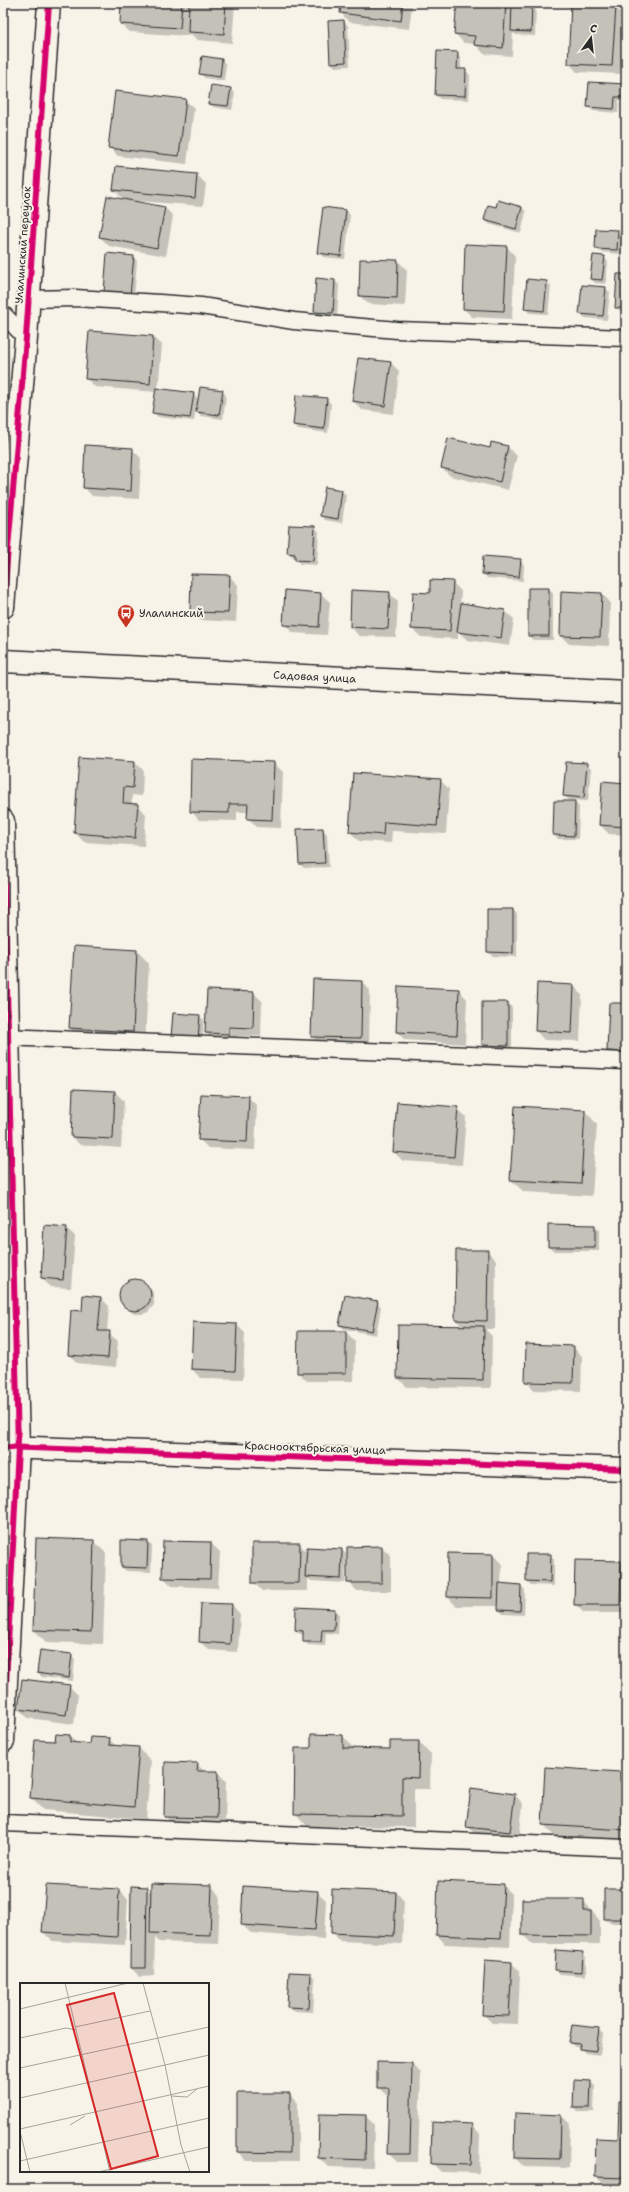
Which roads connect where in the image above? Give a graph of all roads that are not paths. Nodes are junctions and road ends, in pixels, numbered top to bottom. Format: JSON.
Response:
{"nodes":[{"id":1,"x":49,"y":3,"type":"edge"},
{"id":2,"x":29,"y":299,"type":"junction"},
{"id":3,"x":3,"y":314,"type":"edge"},
{"id":4,"x":26,"y":338,"type":"junction"},
{"id":5,"x":626,"y":338,"type":"edge"},
{"id":6,"x":3,"y":607,"type":"edge"},
{"id":7,"x":3,"y":661,"type":"edge"},
{"id":8,"x":626,"y":692,"type":"edge"},
{"id":9,"x":3,"y":821,"type":"edge"},
{"id":10,"x":6,"y":1037,"type":"edge"},
{"id":11,"x":626,"y":1060,"type":"edge"},
{"id":12,"x":11,"y":1447,"type":"edge"},
{"id":13,"x":626,"y":1469,"type":"edge"},
{"id":14,"x":3,"y":1741,"type":"edge"},
{"id":15,"x":3,"y":1823,"type":"edge"},
{"id":16,"x":626,"y":1848,"type":"edge"}],
"edges":[{"from":1,"to":2,"type":"street","name":"Улалинский переулок"},
{"from":2,"to":4,"type":"street","name":"Улалинский переулок"},
{"from":2,"to":5,"type":"lane"},
{"from":3,"to":4,"type":"lane"},
{"from":4,"to":6,"type":"street","name":"Улалинский переулок"},
{"from":7,"to":8,"type":"street","name":"Садовая улица"},
{"from":9,"to":10,"type":"street"},
{"from":10,"to":11,"type":"lane"},
{"from":10,"to":12,"type":"street"},
{"from":12,"to":13,"type":"street","name":"Краснооктябрьская улица"},
{"from":12,"to":14,"type":"street"},
{"from":15,"to":16,"type":"lane"}]}
